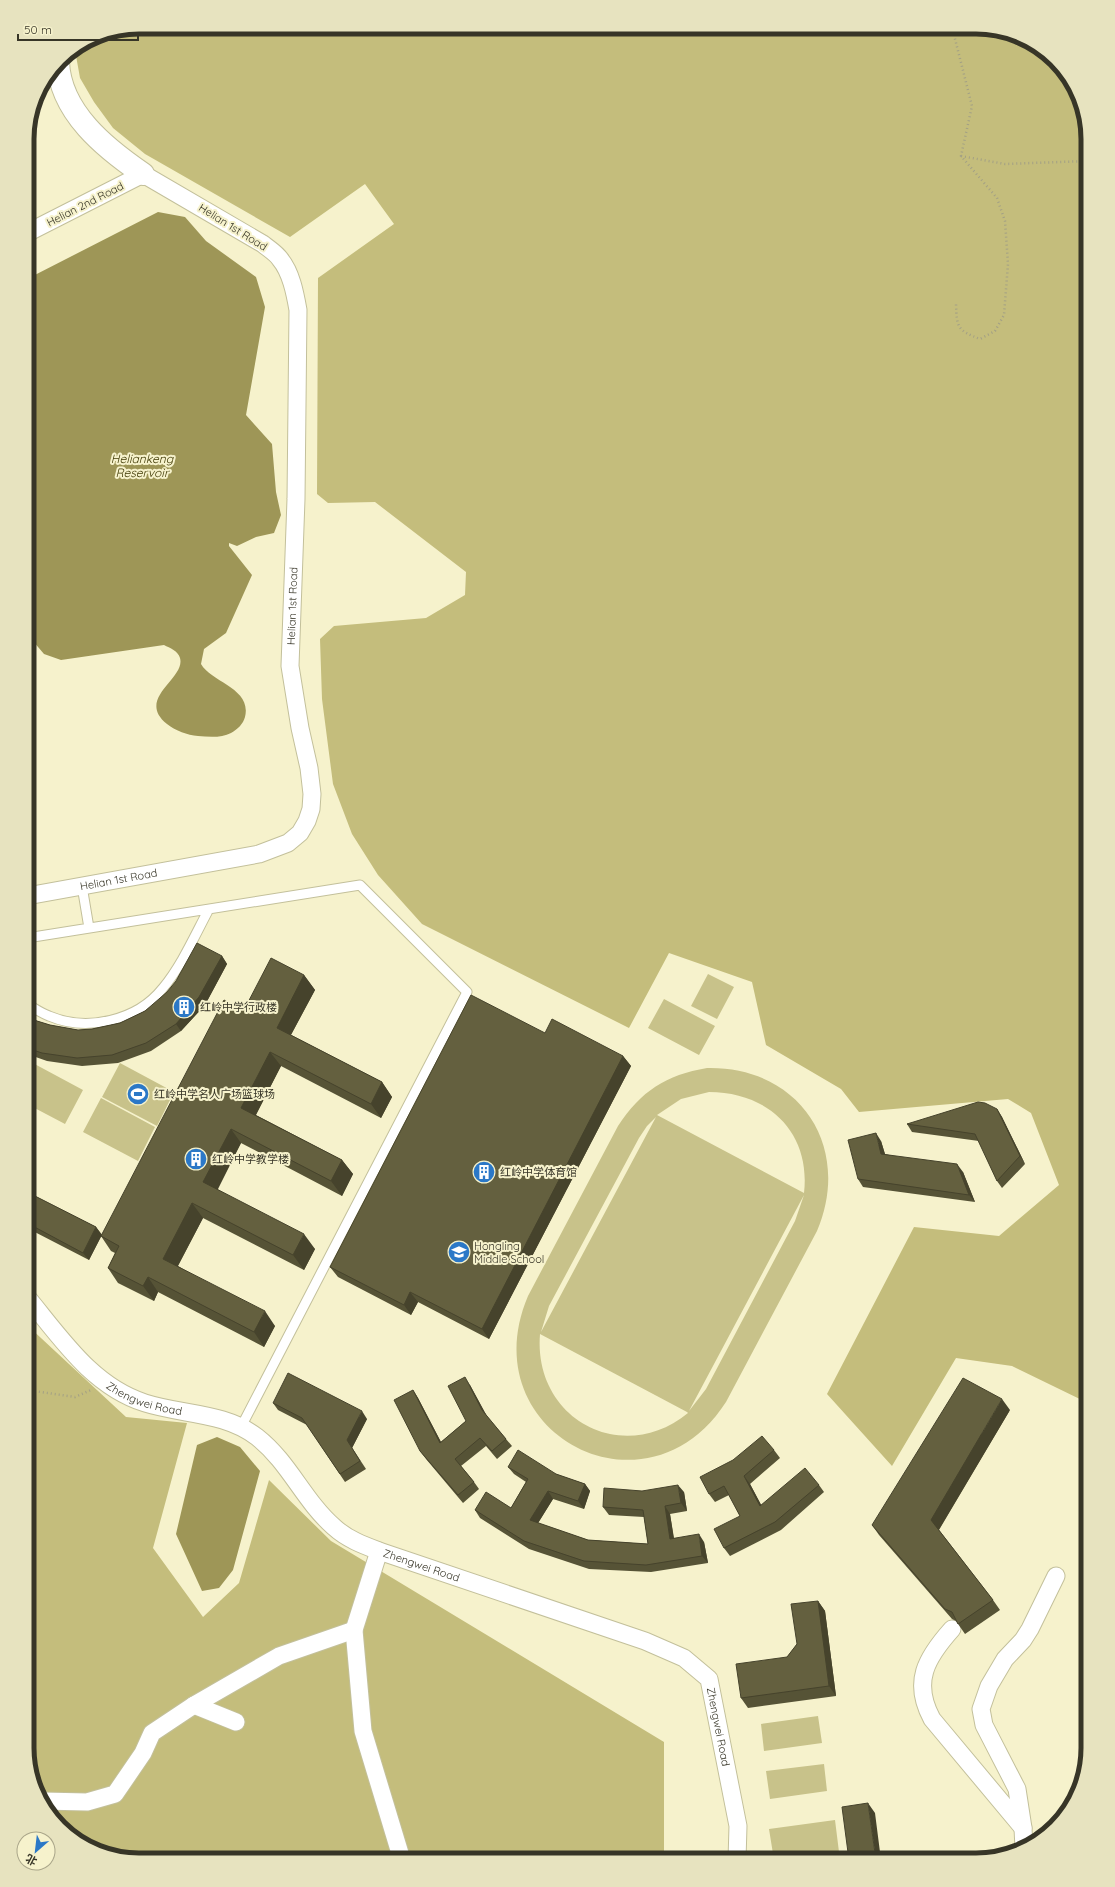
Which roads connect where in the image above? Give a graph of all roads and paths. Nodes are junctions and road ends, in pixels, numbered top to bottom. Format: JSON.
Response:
{"nodes":[{"id":1,"x":954,"y":34,"type":"edge"},
{"id":2,"x":60,"y":70,"type":"edge"},
{"id":3,"x":961,"y":156,"type":"junction"},
{"id":4,"x":1081,"y":161,"type":"edge"},
{"id":5,"x":143,"y":174,"type":"junction"},
{"id":6,"x":34,"y":229,"type":"edge"},
{"id":7,"x":956,"y":304,"type":"dead end"},
{"id":8,"x":82,"y":886,"type":"junction"},
{"id":9,"x":34,"y":895,"type":"edge"},
{"id":10,"x":209,"y":909,"type":"junction"},
{"id":11,"x":89,"y":928,"type":"junction"},
{"id":12,"x":34,"y":937,"type":"edge"},
{"id":13,"x":34,"y":1008,"type":"edge"},
{"id":14,"x":34,"y":1305,"type":"edge"},
{"id":15,"x":107,"y":1384,"type":"junction"},
{"id":16,"x":34,"y":1391,"type":"edge"},
{"id":17,"x":241,"y":1427,"type":"junction"},
{"id":18,"x":379,"y":1551,"type":"junction"},
{"id":19,"x":1056,"y":1576,"type":"dead end"},
{"id":20,"x":952,"y":1629,"type":"edge"},
{"id":21,"x":354,"y":1630,"type":"junction"},
{"id":22,"x":194,"y":1704,"type":"junction"},
{"id":23,"x":236,"y":1722,"type":"dead end"},
{"id":24,"x":49,"y":1802,"type":"edge"},
{"id":25,"x":1024,"y":1828,"type":"junction"},
{"id":26,"x":1024,"y":1841,"type":"edge"},
{"id":27,"x":400,"y":1853,"type":"edge"},
{"id":28,"x":736,"y":1853,"type":"edge"}],
"edges":[{"from":1,"to":3,"type":"path"},
{"from":2,"to":5,"type":"main road"},
{"from":3,"to":4,"type":"path"},
{"from":3,"to":7,"type":"path"},
{"from":5,"to":6,"type":"street","name":"Helian 2nd Road"},
{"from":5,"to":8,"type":"street","name":"Helian 1st Road"},
{"from":8,"to":9,"type":"street","name":"Helian 1st Road"},
{"from":8,"to":11,"type":"lane"},
{"from":10,"to":11,"type":"lane"},
{"from":10,"to":13,"type":"lane"},
{"from":10,"to":17,"type":"lane"},
{"from":11,"to":12,"type":"lane"},
{"from":14,"to":15,"type":"street","name":"Zhengwei Road"},
{"from":15,"to":16,"type":"path"},
{"from":15,"to":17,"type":"street","name":"Zhengwei Road"},
{"from":17,"to":18,"type":"street","name":"Zhengwei Road"},
{"from":18,"to":21,"type":"street"},
{"from":18,"to":28,"type":"street","name":"Zhengwei Road"},
{"from":19,"to":25,"type":"street"},
{"from":20,"to":25,"type":"street"},
{"from":21,"to":22,"type":"street"},
{"from":21,"to":27,"type":"street"},
{"from":22,"to":23,"type":"street"},
{"from":22,"to":24,"type":"street"},
{"from":25,"to":26,"type":"street"}]}
